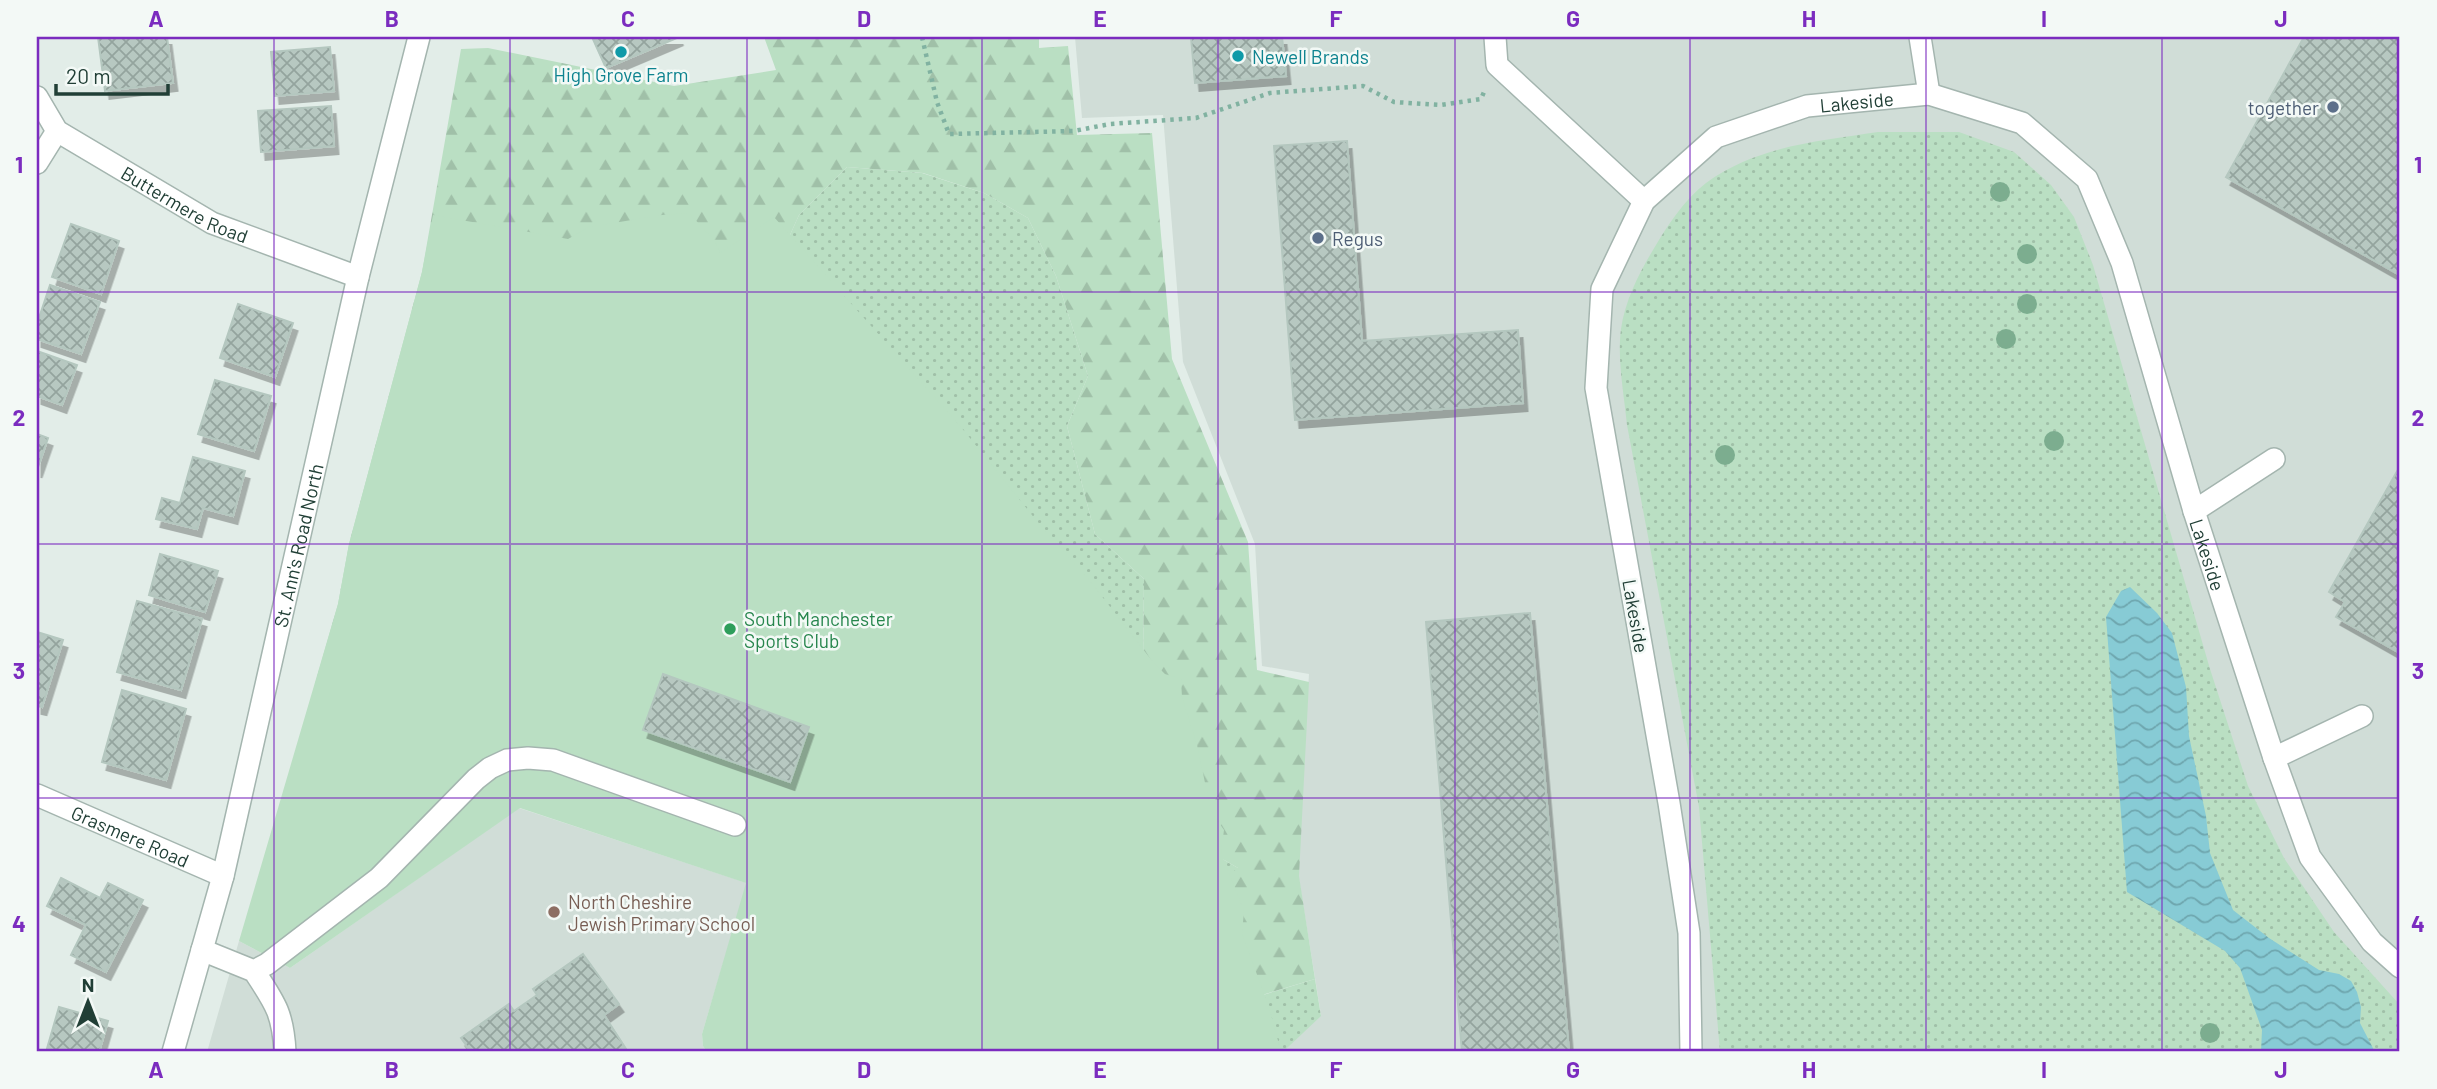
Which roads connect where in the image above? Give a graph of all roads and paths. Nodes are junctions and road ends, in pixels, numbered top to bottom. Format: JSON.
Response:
{"nodes":[{"id":1,"x":419,"y":37,"type":"edge"},
{"id":2,"x":922,"y":37,"type":"edge"},
{"id":3,"x":1495,"y":37,"type":"edge"},
{"id":4,"x":1920,"y":37,"type":"edge"},
{"id":5,"x":1497,"y":65,"type":"junction"},
{"id":6,"x":1929,"y":94,"type":"junction"},
{"id":7,"x":37,"y":97,"type":"edge"},
{"id":8,"x":57,"y":131,"type":"junction"},
{"id":9,"x":37,"y":163,"type":"edge"},
{"id":10,"x":1644,"y":201,"type":"junction"},
{"id":11,"x":358,"y":277,"type":"junction"},
{"id":12,"x":2274,"y":460,"type":"dead end"},
{"id":13,"x":2194,"y":511,"type":"junction"},
{"id":14,"x":2362,"y":716,"type":"dead end"},
{"id":15,"x":2274,"y":758,"type":"junction"},
{"id":16,"x":37,"y":794,"type":"edge"},
{"id":17,"x":735,"y":825,"type":"dead end"},
{"id":18,"x":223,"y":876,"type":"junction"},
{"id":19,"x":202,"y":950,"type":"junction"},
{"id":20,"x":2400,"y":967,"type":"edge"},
{"id":21,"x":254,"y":971,"type":"junction"},
{"id":22,"x":173,"y":1052,"type":"edge"},
{"id":23,"x":285,"y":1052,"type":"edge"},
{"id":24,"x":1691,"y":1052,"type":"edge"}],
"edges":[{"from":1,"to":11,"type":"street","name":"St. Ann's Road North"},
{"from":2,"to":5,"type":"path"},
{"from":3,"to":5,"type":"street"},
{"from":4,"to":6,"type":"street"},
{"from":5,"to":10,"type":"street"},
{"from":6,"to":10,"type":"street","name":"Lakeside"},
{"from":6,"to":13,"type":"street","name":"Lakeside"},
{"from":7,"to":8,"type":"street","name":"Buttermere Road"},
{"from":8,"to":9,"type":"street"},
{"from":8,"to":11,"type":"street","name":"Buttermere Road"},
{"from":10,"to":24,"type":"street","name":"Lakeside"},
{"from":11,"to":18,"type":"street","name":"St. Ann's Road North"},
{"from":12,"to":13,"type":"street"},
{"from":13,"to":15,"type":"street","name":"Lakeside"},
{"from":14,"to":15,"type":"street"},
{"from":15,"to":20,"type":"street","name":"Lakeside"},
{"from":16,"to":18,"type":"street","name":"Grasmere Road"},
{"from":17,"to":21,"type":"street"},
{"from":18,"to":19,"type":"street","name":"St. Ann's Road North"},
{"from":19,"to":21,"type":"street"},
{"from":19,"to":22,"type":"street","name":"St. Ann's Road North"},
{"from":21,"to":23,"type":"street"}]}
